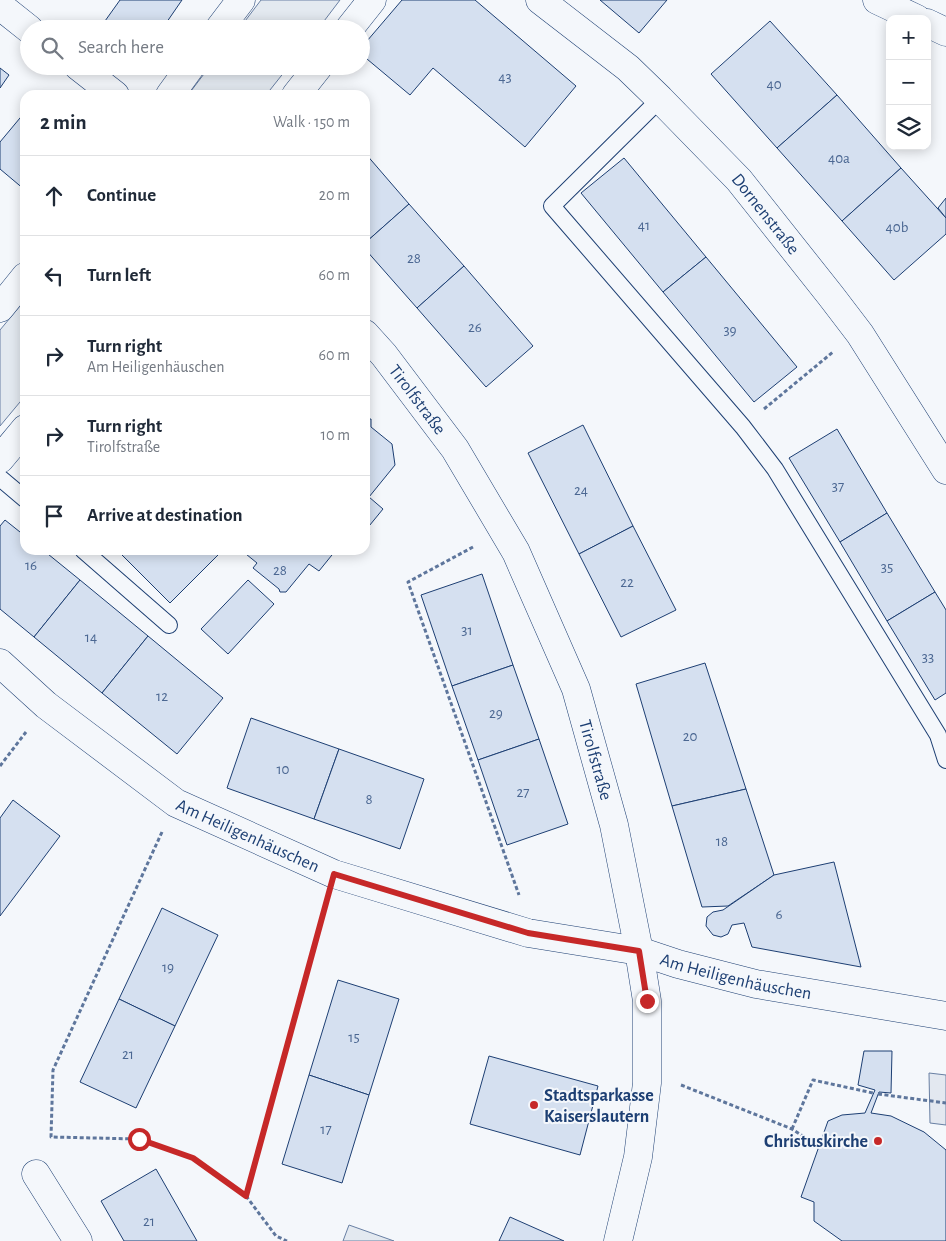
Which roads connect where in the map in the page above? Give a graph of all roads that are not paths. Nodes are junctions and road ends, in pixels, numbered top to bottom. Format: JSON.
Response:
{"nodes":[{"id":1,"x":241,"y":0,"type":"edge"},
{"id":2,"x":372,"y":0,"type":"edge"},
{"id":3,"x":540,"y":0,"type":"edge"},
{"id":4,"x":877,"y":0,"type":"edge"},
{"id":5,"x":0,"y":6,"type":"edge"},
{"id":6,"x":909,"y":15,"type":"edge"},
{"id":7,"x":226,"y":20,"type":"edge"},
{"id":8,"x":356,"y":20,"type":"edge"},
{"id":9,"x":20,"y":22,"type":"edge"},
{"id":10,"x":931,"y":25,"type":"edge"},
{"id":11,"x":946,"y":32,"type":"edge"},
{"id":12,"x":89,"y":75,"type":"edge"},
{"id":13,"x":184,"y":75,"type":"edge"},
{"id":14,"x":312,"y":75,"type":"edge"},
{"id":15,"x":109,"y":90,"type":"edge"},
{"id":16,"x":174,"y":90,"type":"edge"},
{"id":17,"x":300,"y":90,"type":"edge"},
{"id":18,"x":660,"y":99,"type":"junction"},
{"id":19,"x":20,"y":283,"type":"edge"},
{"id":20,"x":0,"y":308,"type":"edge"},
{"id":21,"x":370,"y":340,"type":"edge"},
{"id":22,"x":20,"y":435,"type":"edge"},
{"id":23,"x":0,"y":459,"type":"edge"},
{"id":24,"x":946,"y":470,"type":"edge"},
{"id":25,"x":0,"y":478,"type":"edge"},
{"id":26,"x":20,"y":495,"type":"edge"},
{"id":27,"x":89,"y":555,"type":"edge"},
{"id":28,"x":169,"y":625,"type":"dead end"},
{"id":29,"x":0,"y":663,"type":"edge"},
{"id":30,"x":946,"y":760,"type":"edge"},
{"id":31,"x":639,"y":951,"type":"junction"},
{"id":32,"x":946,"y":1016,"type":"edge"},
{"id":33,"x":36,"y":1174,"type":"dead end"},
{"id":34,"x":78,"y":1241,"type":"edge"},
{"id":35,"x":618,"y":1241,"type":"edge"}],
"edges":[{"from":1,"to":7,"type":"street"},
{"from":2,"to":8,"type":"street"},
{"from":3,"to":18,"type":"street","name":"Dornenstraße"},
{"from":4,"to":6,"type":"street"},
{"from":5,"to":9,"type":"street"},
{"from":10,"to":11,"type":"street"},
{"from":12,"to":15,"type":"street"},
{"from":13,"to":16,"type":"street"},
{"from":14,"to":17,"type":"street"},
{"from":18,"to":24,"type":"street","name":"Dornenstraße"},
{"from":18,"to":30,"type":"lane"},
{"from":19,"to":20,"type":"street"},
{"from":21,"to":31,"type":"street","name":"Tirolfstraße"},
{"from":22,"to":23,"type":"street"},
{"from":25,"to":26,"type":"lane"},
{"from":27,"to":28,"type":"lane"},
{"from":29,"to":31,"type":"street","name":"Am Heiligenhäuschen"},
{"from":31,"to":32,"type":"street","name":"Am Heiligenhäuschen"},
{"from":31,"to":35,"type":"street","name":"Tirolfstraße"},
{"from":33,"to":34,"type":"street"}]}
